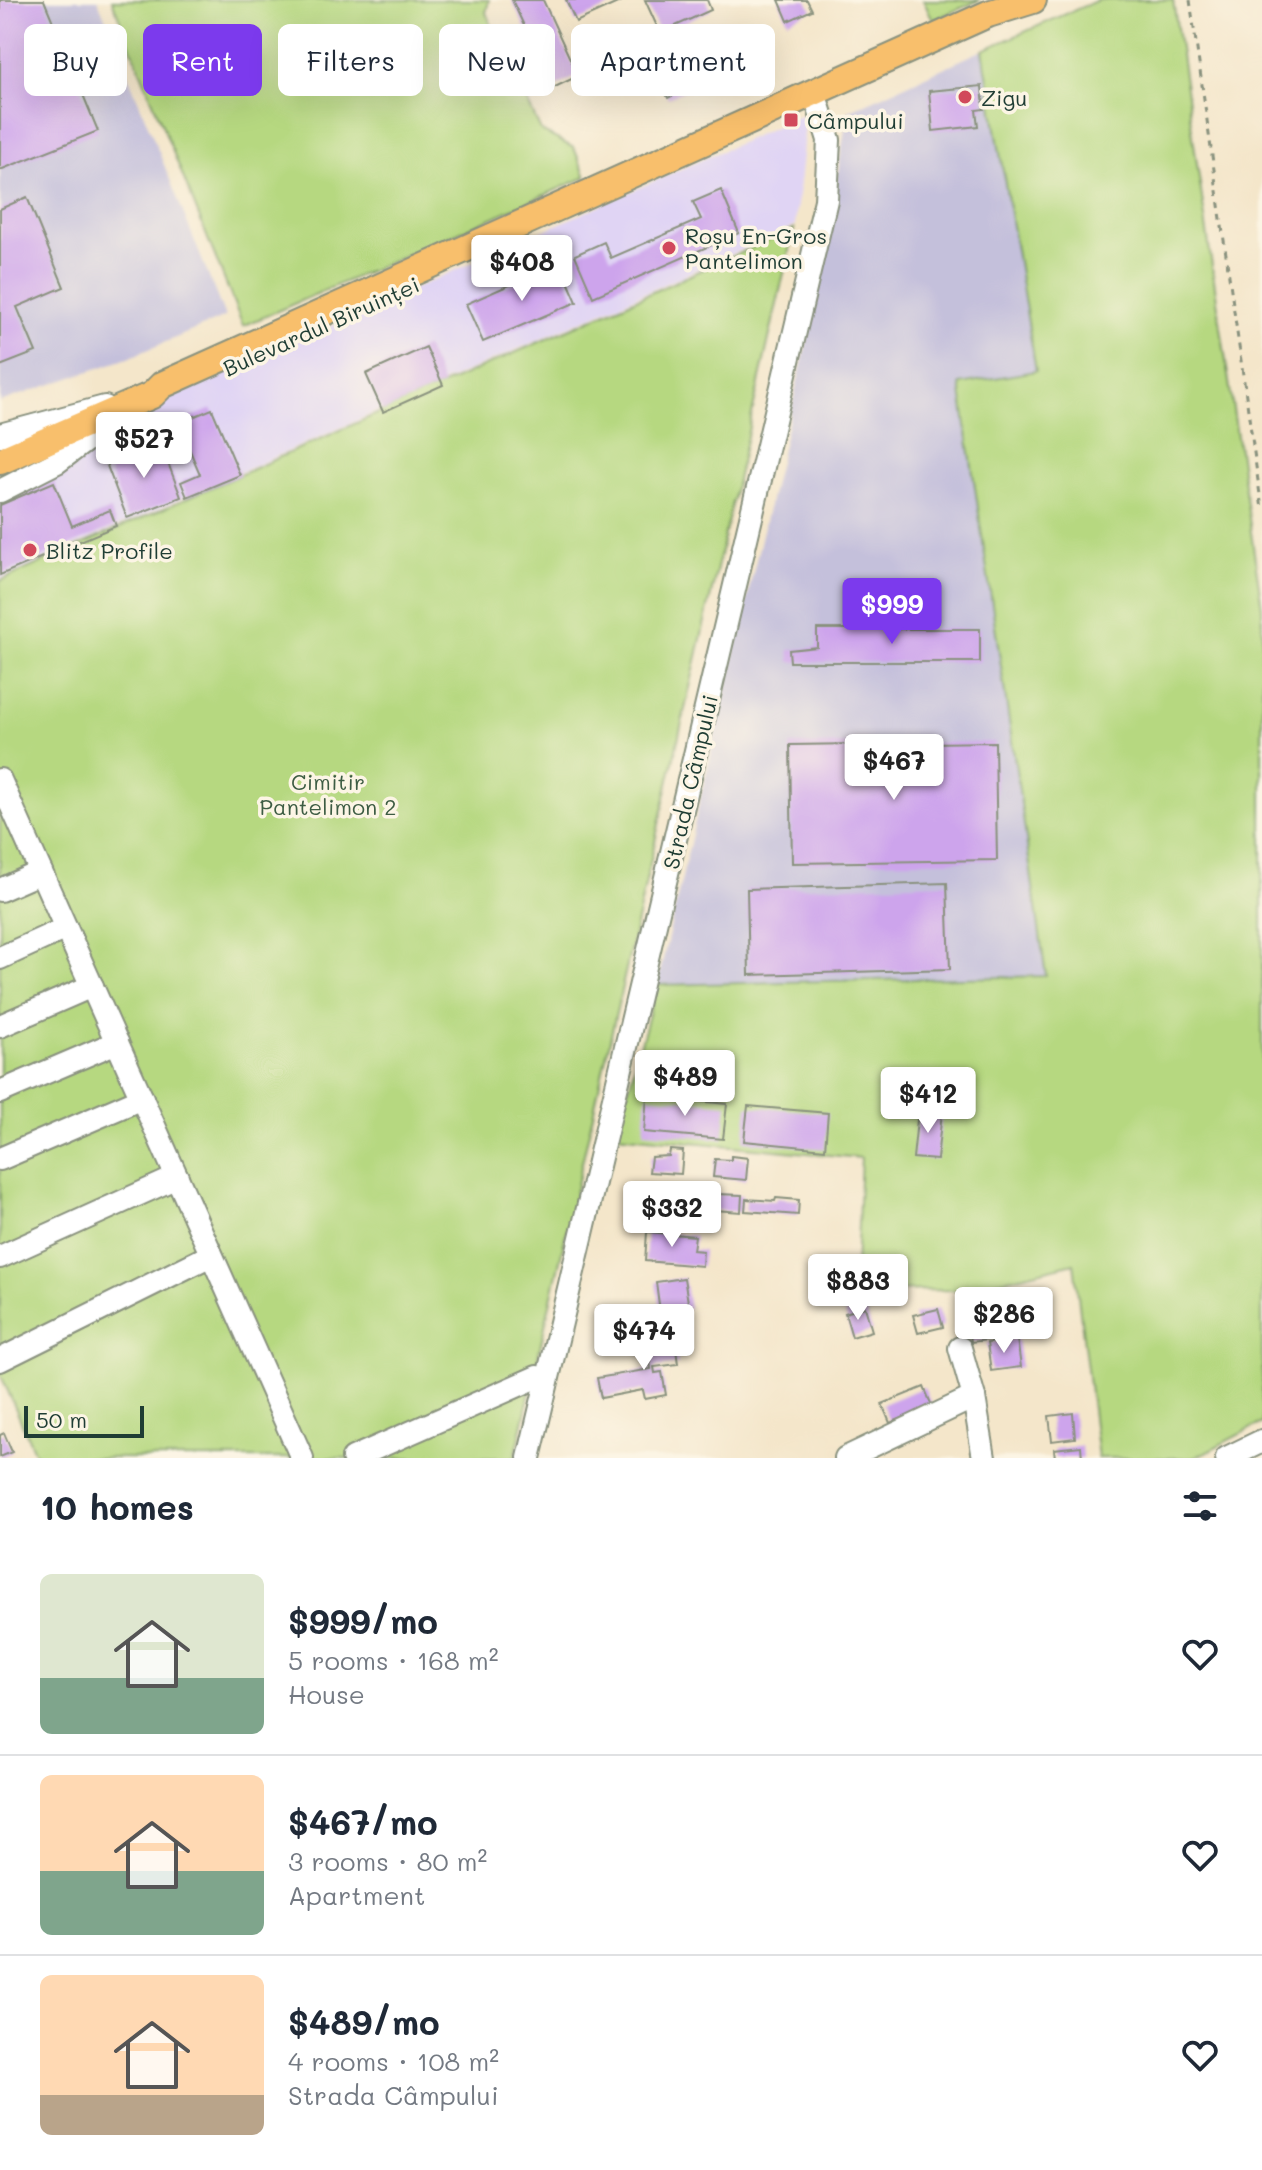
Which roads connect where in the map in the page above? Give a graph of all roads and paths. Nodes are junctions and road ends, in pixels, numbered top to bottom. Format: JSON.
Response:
{"nodes":[{"id":1,"x":1190,"y":0,"type":"edge"},
{"id":2,"x":1023,"y":5,"type":"edge"},
{"id":3,"x":818,"y":105,"type":"junction"},
{"id":4,"x":146,"y":397,"type":"junction"},
{"id":5,"x":0,"y":435,"type":"edge"},
{"id":6,"x":0,"y":461,"type":"edge"},
{"id":7,"x":0,"y":491,"type":"edge"},
{"id":8,"x":1262,"y":509,"type":"edge"},
{"id":9,"x":0,"y":780,"type":"edge"},
{"id":10,"x":8,"y":819,"type":"edge"},
{"id":11,"x":41,"y":872,"type":"junction"},
{"id":12,"x":0,"y":890,"type":"edge"},
{"id":13,"x":66,"y":928,"type":"junction"},
{"id":14,"x":0,"y":958,"type":"edge"},
{"id":15,"x":92,"y":986,"type":"junction"},
{"id":16,"x":0,"y":1026,"type":"edge"},
{"id":17,"x":117,"y":1042,"type":"junction"},
{"id":18,"x":0,"y":1092,"type":"edge"},
{"id":19,"x":142,"y":1098,"type":"junction"},
{"id":20,"x":0,"y":1159,"type":"edge"},
{"id":21,"x":177,"y":1177,"type":"junction"},
{"id":22,"x":211,"y":1255,"type":"junction"},
{"id":23,"x":0,"y":1257,"type":"edge"},
{"id":24,"x":960,"y":1348,"type":"dead end"},
{"id":25,"x":0,"y":1360,"type":"edge"},
{"id":26,"x":537,"y":1377,"type":"dead end"},
{"id":27,"x":974,"y":1397,"type":"junction"},
{"id":28,"x":1262,"y":1441,"type":"edge"},
{"id":29,"x":302,"y":1458,"type":"edge"},
{"id":30,"x":353,"y":1458,"type":"edge"},
{"id":31,"x":529,"y":1458,"type":"edge"},
{"id":32,"x":846,"y":1458,"type":"edge"},
{"id":33,"x":984,"y":1458,"type":"edge"},
{"id":34,"x":1227,"y":1458,"type":"edge"}],
"edges":[{"from":1,"to":8,"type":"path"},
{"from":2,"to":3,"type":"main road","name":"Bulevardul Biruinței"},
{"from":2,"to":4,"type":"main road","name":"Bulevardul Biruinței"},
{"from":3,"to":4,"type":"main road","name":"Bulevardul Biruinței"},
{"from":3,"to":31,"type":"street","name":"Strada Câmpului"},
{"from":4,"to":5,"type":"street"},
{"from":4,"to":6,"type":"main road","name":"Bulevardul Biruinței"},
{"from":4,"to":7,"type":"street"},
{"from":9,"to":10,"type":"street"},
{"from":10,"to":11,"type":"street"},
{"from":11,"to":12,"type":"street"},
{"from":11,"to":13,"type":"street"},
{"from":13,"to":14,"type":"street"},
{"from":13,"to":15,"type":"street"},
{"from":15,"to":16,"type":"street"},
{"from":15,"to":17,"type":"street"},
{"from":17,"to":18,"type":"street"},
{"from":17,"to":19,"type":"street"},
{"from":19,"to":20,"type":"street"},
{"from":19,"to":21,"type":"street"},
{"from":21,"to":22,"type":"street"},
{"from":21,"to":23,"type":"street"},
{"from":22,"to":25,"type":"street"},
{"from":22,"to":29,"type":"street"},
{"from":24,"to":27,"type":"street"},
{"from":26,"to":30,"type":"street"},
{"from":27,"to":32,"type":"street"},
{"from":27,"to":33,"type":"street"},
{"from":28,"to":34,"type":"street"}]}
